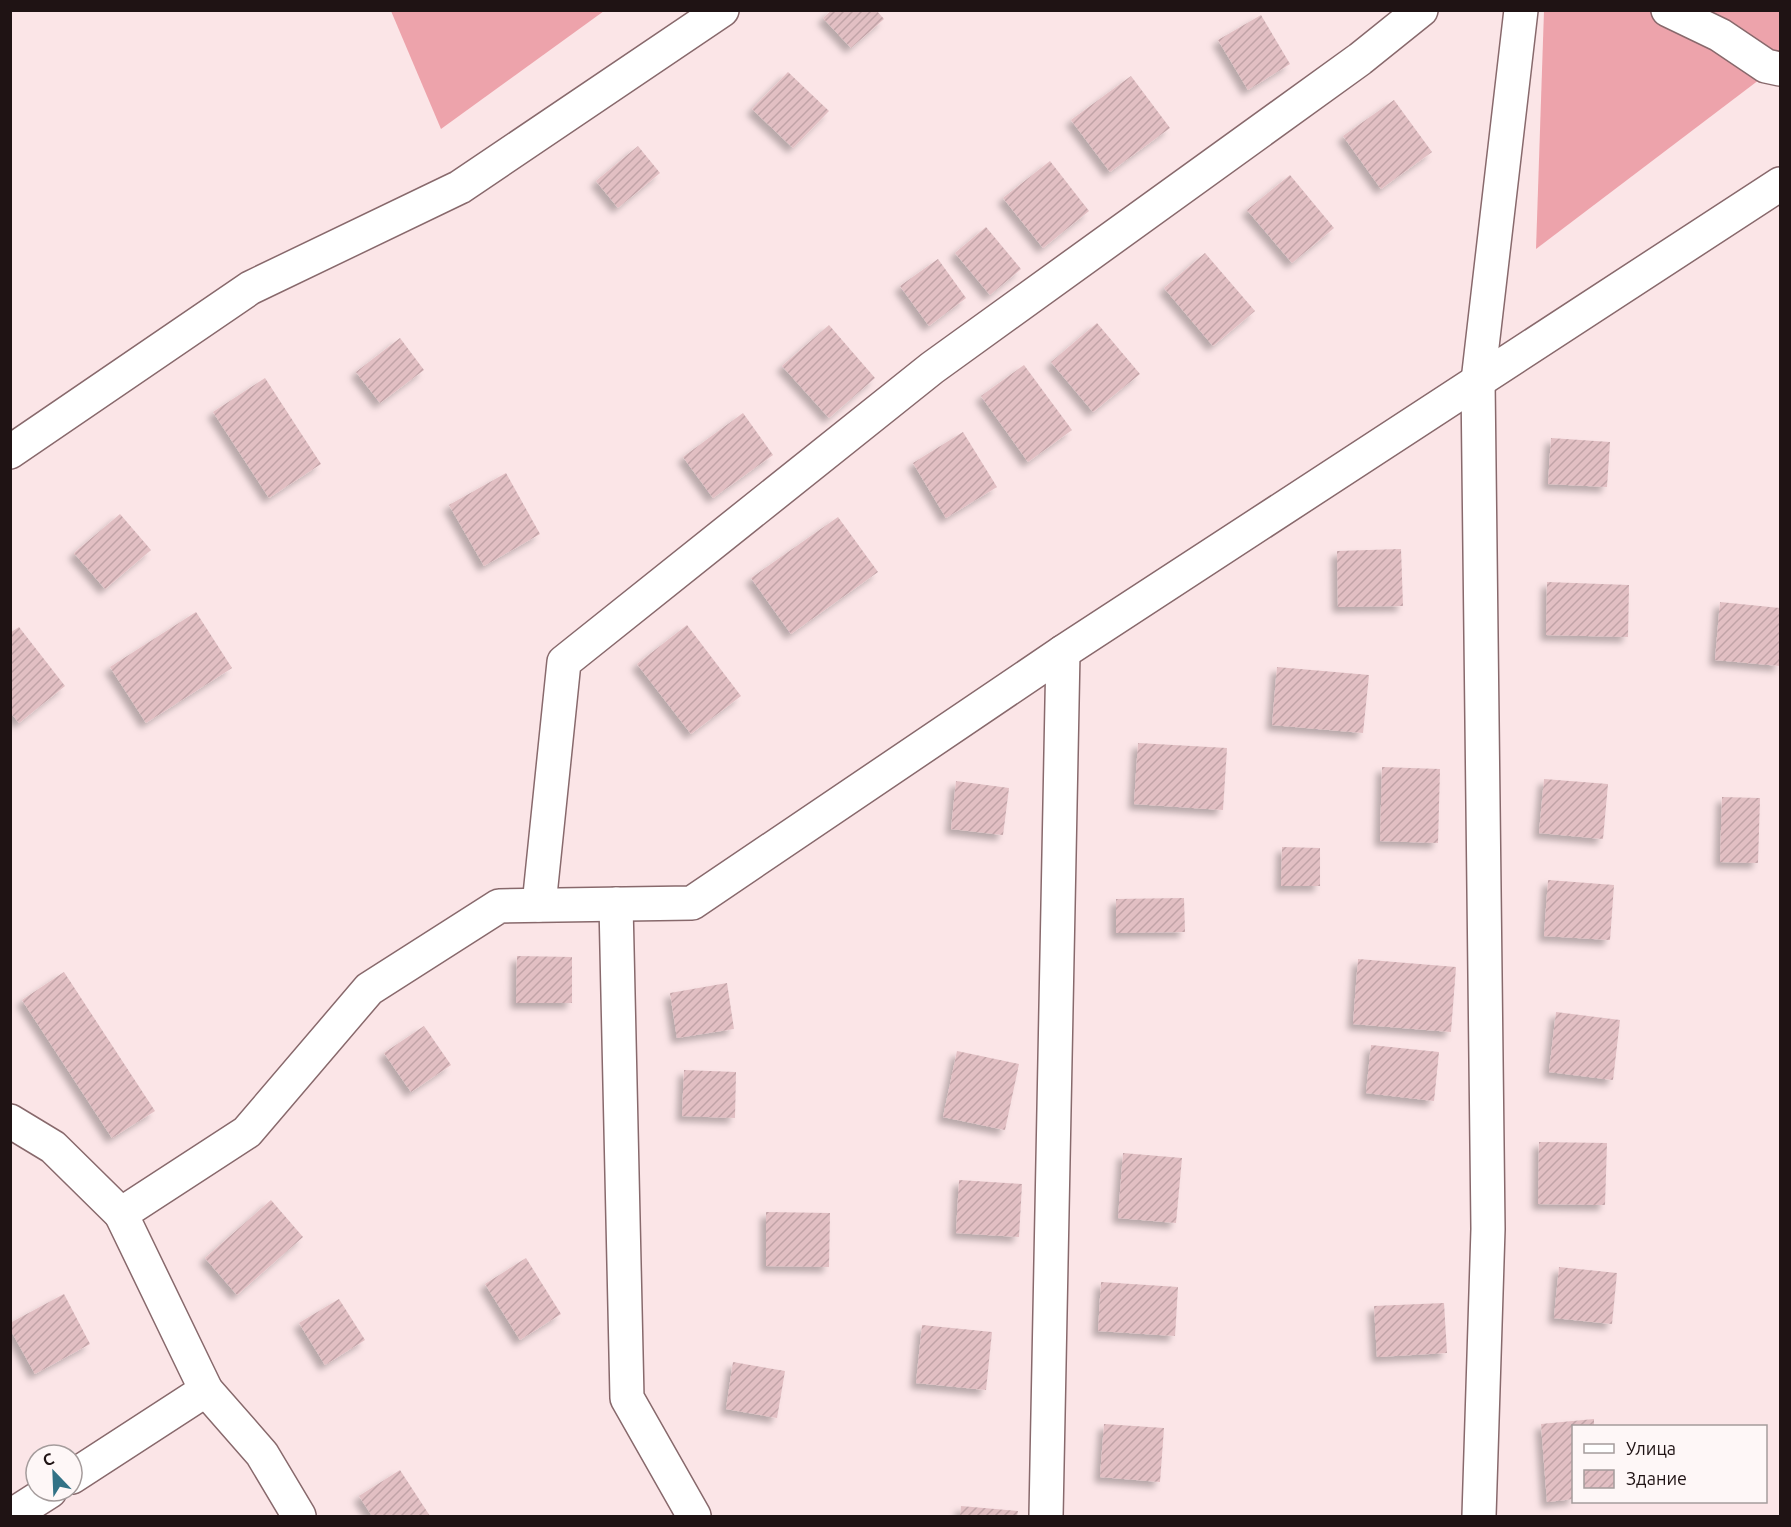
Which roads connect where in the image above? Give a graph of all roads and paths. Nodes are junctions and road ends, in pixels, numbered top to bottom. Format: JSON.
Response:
{"nodes":[{"id":1,"x":722,"y":10,"type":"edge"},
{"id":2,"x":1420,"y":10,"type":"edge"},
{"id":3,"x":1521,"y":10,"type":"edge"},
{"id":4,"x":1668,"y":10,"type":"edge"},
{"id":5,"x":1780,"y":69,"type":"edge"},
{"id":6,"x":1780,"y":184,"type":"edge"},
{"id":7,"x":1478,"y":381,"type":"junction"},
{"id":8,"x":10,"y":452,"type":"edge"},
{"id":9,"x":1063,"y":652,"type":"junction"},
{"id":10,"x":616,"y":904,"type":"junction"},
{"id":11,"x":539,"y":905,"type":"junction"},
{"id":12,"x":10,"y":1121,"type":"edge"},
{"id":13,"x":121,"y":1214,"type":"junction"},
{"id":14,"x":206,"y":1390,"type":"junction"},
{"id":15,"x":84,"y":1469,"type":"edge"},
{"id":16,"x":31,"y":1503,"type":"edge"},
{"id":17,"x":11,"y":1516,"type":"edge"},
{"id":18,"x":299,"y":1516,"type":"edge"},
{"id":19,"x":694,"y":1516,"type":"edge"},
{"id":20,"x":1046,"y":1516,"type":"edge"},
{"id":21,"x":1479,"y":1516,"type":"edge"}],
"edges":[{"from":1,"to":8,"type":"street"},
{"from":2,"to":11,"type":"street"},
{"from":3,"to":7,"type":"street"},
{"from":4,"to":5,"type":"street"},
{"from":6,"to":7,"type":"street"},
{"from":7,"to":9,"type":"street"},
{"from":7,"to":21,"type":"street"},
{"from":9,"to":10,"type":"street"},
{"from":9,"to":20,"type":"street"},
{"from":10,"to":11,"type":"street"},
{"from":10,"to":19,"type":"street"},
{"from":11,"to":13,"type":"street"},
{"from":12,"to":13,"type":"street"},
{"from":13,"to":14,"type":"street"},
{"from":14,"to":15,"type":"street"},
{"from":14,"to":18,"type":"street"},
{"from":16,"to":17,"type":"street"}]}
